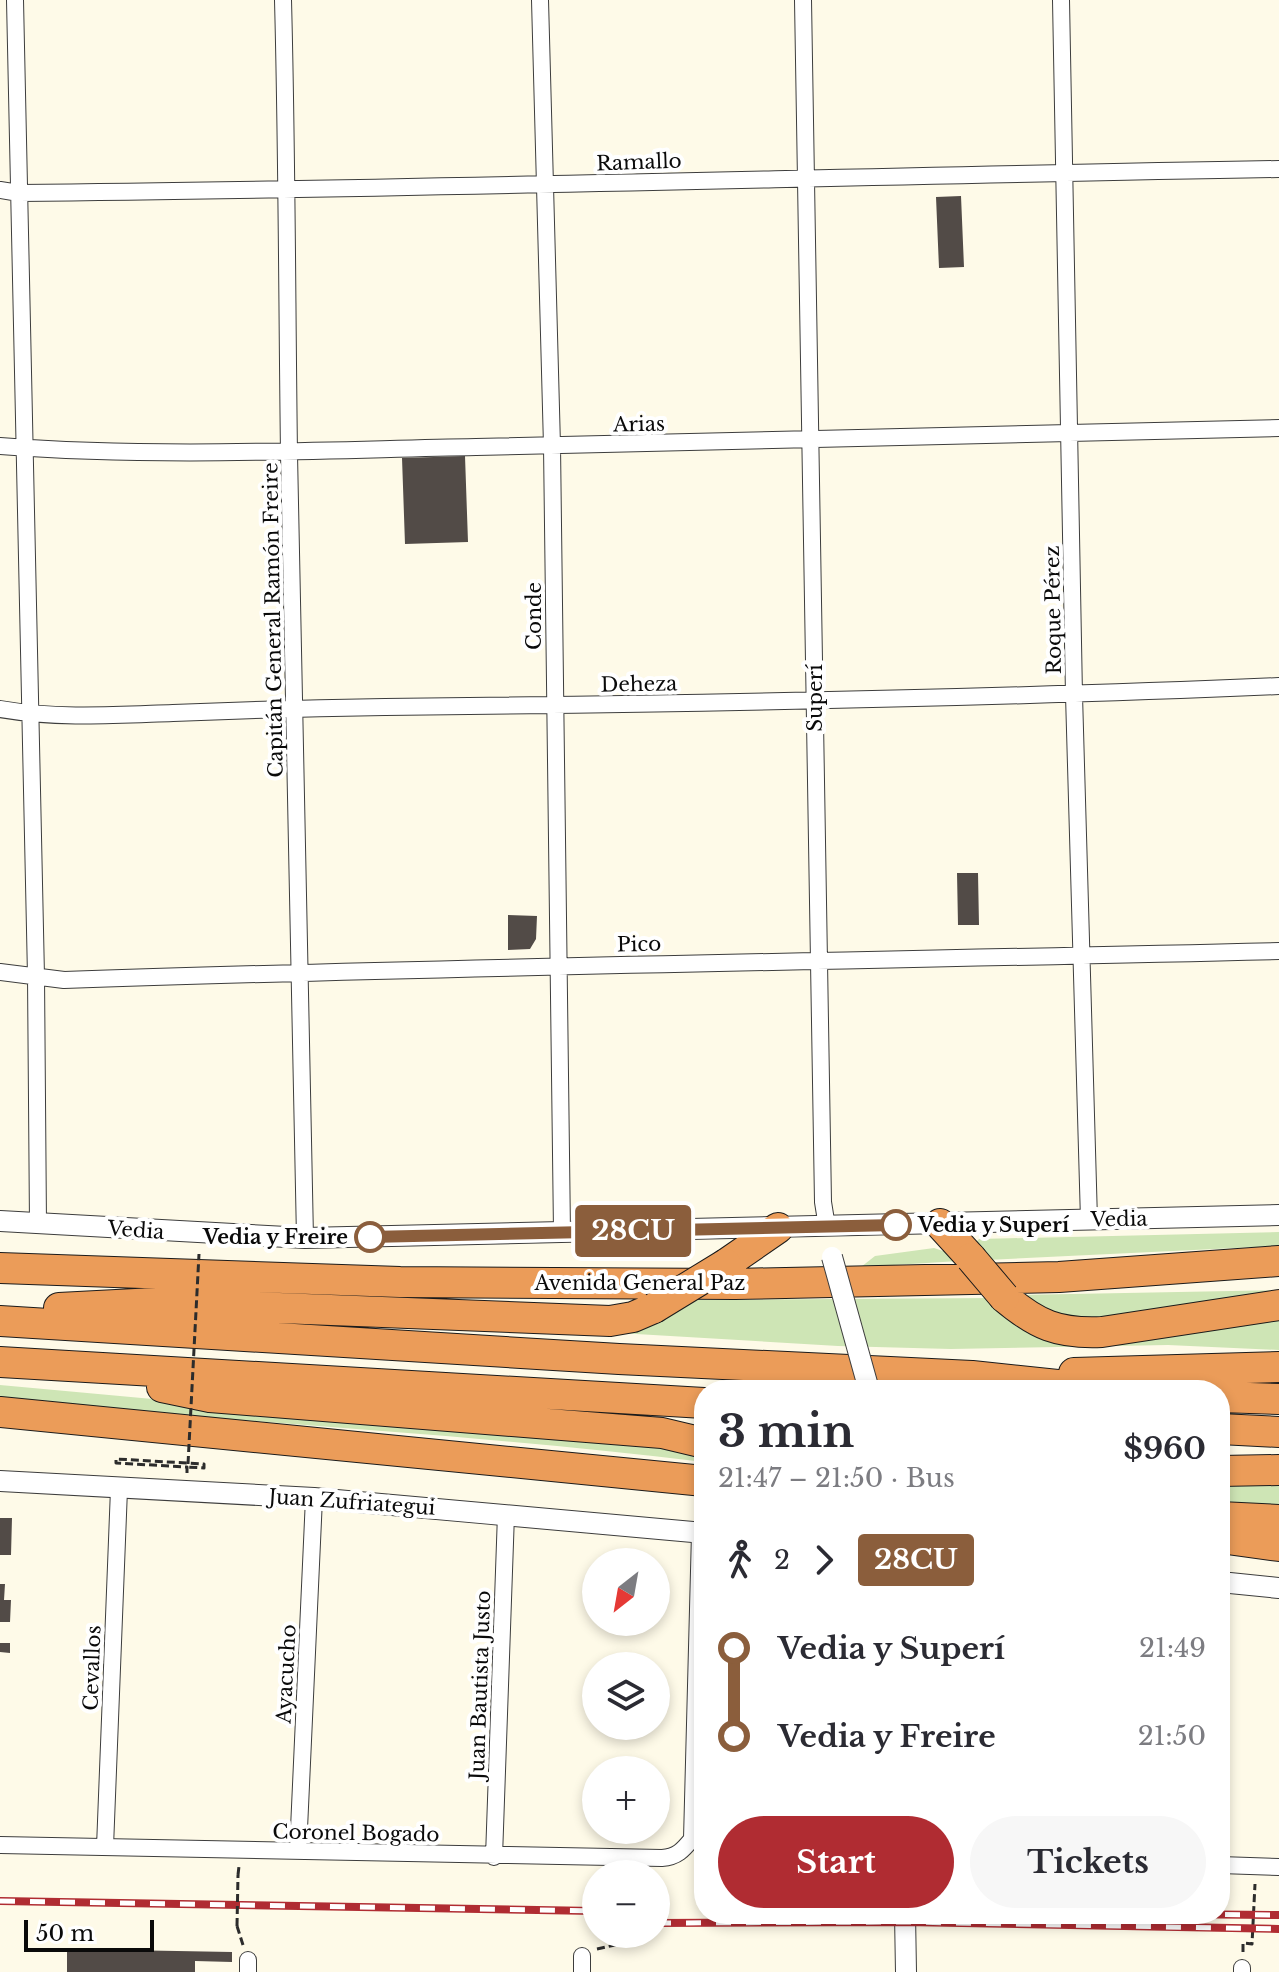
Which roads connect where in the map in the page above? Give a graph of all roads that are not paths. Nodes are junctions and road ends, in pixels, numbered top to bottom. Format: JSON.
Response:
{"nodes":[{"id":1,"x":15,"y":0,"type":"edge"},
{"id":2,"x":283,"y":0,"type":"edge"},
{"id":3,"x":540,"y":0,"type":"edge"},
{"id":4,"x":803,"y":0,"type":"edge"},
{"id":5,"x":1061,"y":0,"type":"edge"},
{"id":6,"x":1279,"y":169,"type":"edge"},
{"id":7,"x":1065,"y":172,"type":"junction"},
{"id":8,"x":807,"y":176,"type":"junction"},
{"id":9,"x":544,"y":186,"type":"junction"},
{"id":10,"x":0,"y":190,"type":"edge"},
{"id":11,"x":288,"y":190,"type":"junction"},
{"id":12,"x":19,"y":193,"type":"junction"},
{"id":13,"x":1279,"y":428,"type":"edge"},
{"id":14,"x":1071,"y":434,"type":"junction"},
{"id":15,"x":812,"y":441,"type":"junction"},
{"id":16,"x":0,"y":446,"type":"edge"},
{"id":17,"x":552,"y":446,"type":"junction"},
{"id":18,"x":23,"y":448,"type":"junction"},
{"id":19,"x":289,"y":450,"type":"junction"},
{"id":20,"x":1279,"y":686,"type":"edge"},
{"id":21,"x":1074,"y":695,"type":"junction"},
{"id":22,"x":815,"y":702,"type":"junction"},
{"id":23,"x":554,"y":705,"type":"junction"},
{"id":24,"x":295,"y":708,"type":"junction"},
{"id":25,"x":0,"y":709,"type":"edge"},
{"id":26,"x":30,"y":714,"type":"junction"},
{"id":27,"x":1279,"y":951,"type":"edge"},
{"id":28,"x":1081,"y":956,"type":"junction"},
{"id":29,"x":820,"y":962,"type":"junction"},
{"id":30,"x":560,"y":966,"type":"junction"},
{"id":31,"x":0,"y":972,"type":"edge"},
{"id":32,"x":302,"y":972,"type":"junction"},
{"id":33,"x":36,"y":976,"type":"junction"},
{"id":34,"x":1279,"y":1215,"type":"edge"},
{"id":35,"x":1089,"y":1220,"type":"junction"},
{"id":36,"x":0,"y":1221,"type":"edge"},
{"id":37,"x":38,"y":1224,"type":"junction"},
{"id":38,"x":940,"y":1224,"type":"junction"},
{"id":39,"x":827,"y":1227,"type":"junction"},
{"id":40,"x":778,"y":1228,"type":"junction"},
{"id":41,"x":562,"y":1232,"type":"junction"},
{"id":42,"x":305,"y":1238,"type":"junction"},
{"id":43,"x":0,"y":1250,"type":"edge"},
{"id":44,"x":1279,"y":1261,"type":"edge"},
{"id":45,"x":0,"y":1268,"type":"edge"},
{"id":46,"x":153,"y":1274,"type":"junction"},
{"id":47,"x":1059,"y":1277,"type":"junction"},
{"id":48,"x":1279,"y":1279,"type":"edge"},
{"id":49,"x":1279,"y":1305,"type":"edge"},
{"id":50,"x":0,"y":1312,"type":"edge"},
{"id":51,"x":0,"y":1321,"type":"edge"},
{"id":52,"x":0,"y":1362,"type":"edge"},
{"id":53,"x":51,"y":1365,"type":"junction"},
{"id":54,"x":1279,"y":1367,"type":"edge"},
{"id":55,"x":972,"y":1376,"type":"junction"},
{"id":56,"x":866,"y":1380,"type":"edge"},
{"id":57,"x":1010,"y":1380,"type":"edge"},
{"id":58,"x":1230,"y":1397,"type":"edge"},
{"id":59,"x":1279,"y":1399,"type":"edge"},
{"id":60,"x":694,"y":1402,"type":"edge"},
{"id":61,"x":0,"y":1412,"type":"edge"},
{"id":62,"x":137,"y":1427,"type":"junction"},
{"id":63,"x":0,"y":1428,"type":"edge"},
{"id":64,"x":1230,"y":1430,"type":"edge"},
{"id":65,"x":1279,"y":1432,"type":"edge"},
{"id":66,"x":694,"y":1441,"type":"edge"},
{"id":67,"x":1279,"y":1470,"type":"edge"},
{"id":68,"x":1230,"y":1471,"type":"edge"},
{"id":69,"x":694,"y":1480,"type":"edge"},
{"id":70,"x":0,"y":1481,"type":"edge"},
{"id":71,"x":119,"y":1489,"type":"junction"},
{"id":72,"x":314,"y":1498,"type":"junction"},
{"id":73,"x":506,"y":1514,"type":"junction"},
{"id":74,"x":1230,"y":1518,"type":"edge"},
{"id":75,"x":1279,"y":1520,"type":"edge"},
{"id":76,"x":694,"y":1532,"type":"edge"},
{"id":77,"x":1230,"y":1539,"type":"edge"},
{"id":78,"x":1279,"y":1546,"type":"edge"},
{"id":79,"x":1230,"y":1583,"type":"edge"},
{"id":80,"x":1279,"y":1588,"type":"edge"},
{"id":81,"x":694,"y":1842,"type":"edge"},
{"id":82,"x":0,"y":1845,"type":"edge"},
{"id":83,"x":105,"y":1847,"type":"junction"},
{"id":84,"x":298,"y":1851,"type":"junction"},
{"id":85,"x":494,"y":1857,"type":"junction"},
{"id":86,"x":1230,"y":1865,"type":"edge"},
{"id":87,"x":1279,"y":1867,"type":"edge"},
{"id":88,"x":905,"y":1924,"type":"edge"},
{"id":89,"x":906,"y":1972,"type":"edge"}],
"edges":[{"from":1,"to":12,"type":"street"},
{"from":2,"to":11,"type":"street","name":"Capitán General Ramón Freire"},
{"from":3,"to":9,"type":"street","name":"Conde"},
{"from":4,"to":8,"type":"street","name":"Superí"},
{"from":5,"to":7,"type":"street","name":"Roque Pérez"},
{"from":6,"to":7,"type":"street","name":"Ramallo"},
{"from":7,"to":8,"type":"street","name":"Ramallo"},
{"from":7,"to":14,"type":"street","name":"Roque Pérez"},
{"from":8,"to":9,"type":"street","name":"Ramallo"},
{"from":8,"to":15,"type":"street","name":"Superí"},
{"from":9,"to":11,"type":"street","name":"Ramallo"},
{"from":9,"to":17,"type":"street","name":"Conde"},
{"from":10,"to":12,"type":"street","name":"Ramallo"},
{"from":11,"to":12,"type":"street","name":"Ramallo"},
{"from":11,"to":19,"type":"street","name":"Capitán General Ramón Freire"},
{"from":12,"to":18,"type":"street"},
{"from":13,"to":14,"type":"street","name":"Arias"},
{"from":14,"to":15,"type":"street","name":"Arias"},
{"from":14,"to":21,"type":"street","name":"Roque Pérez"},
{"from":15,"to":17,"type":"street","name":"Arias"},
{"from":15,"to":22,"type":"street","name":"Superí"},
{"from":16,"to":18,"type":"street","name":"Arias"},
{"from":17,"to":19,"type":"street","name":"Arias"},
{"from":17,"to":23,"type":"street","name":"Conde"},
{"from":18,"to":19,"type":"street","name":"Arias"},
{"from":18,"to":26,"type":"street"},
{"from":19,"to":24,"type":"street","name":"Capitán General Ramón Freire"},
{"from":20,"to":21,"type":"street","name":"Deheza"},
{"from":21,"to":22,"type":"street","name":"Deheza"},
{"from":21,"to":28,"type":"street","name":"Roque Pérez"},
{"from":22,"to":23,"type":"street","name":"Deheza"},
{"from":22,"to":29,"type":"street","name":"Superí"},
{"from":23,"to":24,"type":"street","name":"Deheza"},
{"from":23,"to":30,"type":"street","name":"Conde"},
{"from":24,"to":26,"type":"street","name":"Deheza"},
{"from":24,"to":32,"type":"street","name":"Capitán General Ramón Freire"},
{"from":25,"to":26,"type":"street","name":"Deheza"},
{"from":26,"to":33,"type":"street"},
{"from":27,"to":28,"type":"street","name":"Pico"},
{"from":28,"to":29,"type":"street","name":"Pico"},
{"from":28,"to":35,"type":"street","name":"Roque Pérez"},
{"from":29,"to":30,"type":"street","name":"Pico"},
{"from":29,"to":39,"type":"street","name":"Superí"},
{"from":30,"to":32,"type":"street","name":"Pico"},
{"from":30,"to":41,"type":"street","name":"Conde"},
{"from":31,"to":33,"type":"street","name":"Pico"},
{"from":32,"to":33,"type":"street","name":"Pico"},
{"from":32,"to":42,"type":"street","name":"Capitán General Ramón Freire"},
{"from":33,"to":37,"type":"street"},
{"from":34,"to":35,"type":"street","name":"Vedia"},
{"from":35,"to":38,"type":"street","name":"Vedia"},
{"from":36,"to":37,"type":"street","name":"Vedia"},
{"from":37,"to":42,"type":"street","name":"Vedia"},
{"from":38,"to":39,"type":"street","name":"Vedia"},
{"from":38,"to":49,"type":"highway","bridge":true},
{"from":39,"to":40,"type":"street","name":"Vedia"},
{"from":39,"to":56,"type":"street","name":"Superí","bridge":true},
{"from":40,"to":41,"type":"street","name":"Vedia"},
{"from":40,"to":50,"type":"highway","bridge":true},
{"from":41,"to":42,"type":"street","name":"Vedia"},
{"from":43,"to":46,"type":"highway"},
{"from":44,"to":47,"type":"highway","name":"Avenida General Paz"},
{"from":45,"to":46,"type":"highway","name":"Avenida General Paz"},
{"from":46,"to":47,"type":"highway","name":"Avenida General Paz"},
{"from":47,"to":48,"type":"highway"},
{"from":51,"to":55,"type":"highway"},
{"from":52,"to":53,"type":"highway"},
{"from":53,"to":60,"type":"highway"},
{"from":53,"to":66,"type":"highway"},
{"from":54,"to":55,"type":"highway"},
{"from":55,"to":57,"type":"highway"},
{"from":58,"to":59,"type":"highway"},
{"from":61,"to":62,"type":"highway"},
{"from":62,"to":63,"type":"highway"},
{"from":62,"to":69,"type":"highway"},
{"from":64,"to":65,"type":"highway"},
{"from":67,"to":68,"type":"highway"},
{"from":70,"to":71,"type":"street","name":"Juan Zufriategui"},
{"from":71,"to":72,"type":"street","name":"Juan Zufriategui"},
{"from":71,"to":83,"type":"street","name":"Cevallos"},
{"from":72,"to":73,"type":"street","name":"Juan Zufriategui"},
{"from":72,"to":84,"type":"street","name":"Ayacucho"},
{"from":73,"to":76,"type":"street","name":"Juan Zufriategui"},
{"from":73,"to":85,"type":"street","name":"Juan Bautista Justo"},
{"from":74,"to":75,"type":"highway"},
{"from":77,"to":78,"type":"highway"},
{"from":79,"to":80,"type":"street"},
{"from":81,"to":85,"type":"street","name":"Coronel Bogado"},
{"from":82,"to":83,"type":"street","name":"Coronel Bogado"},
{"from":83,"to":84,"type":"street","name":"Coronel Bogado"},
{"from":84,"to":85,"type":"street","name":"Coronel Bogado"},
{"from":86,"to":87,"type":"street"},
{"from":88,"to":89,"type":"street"}]}
